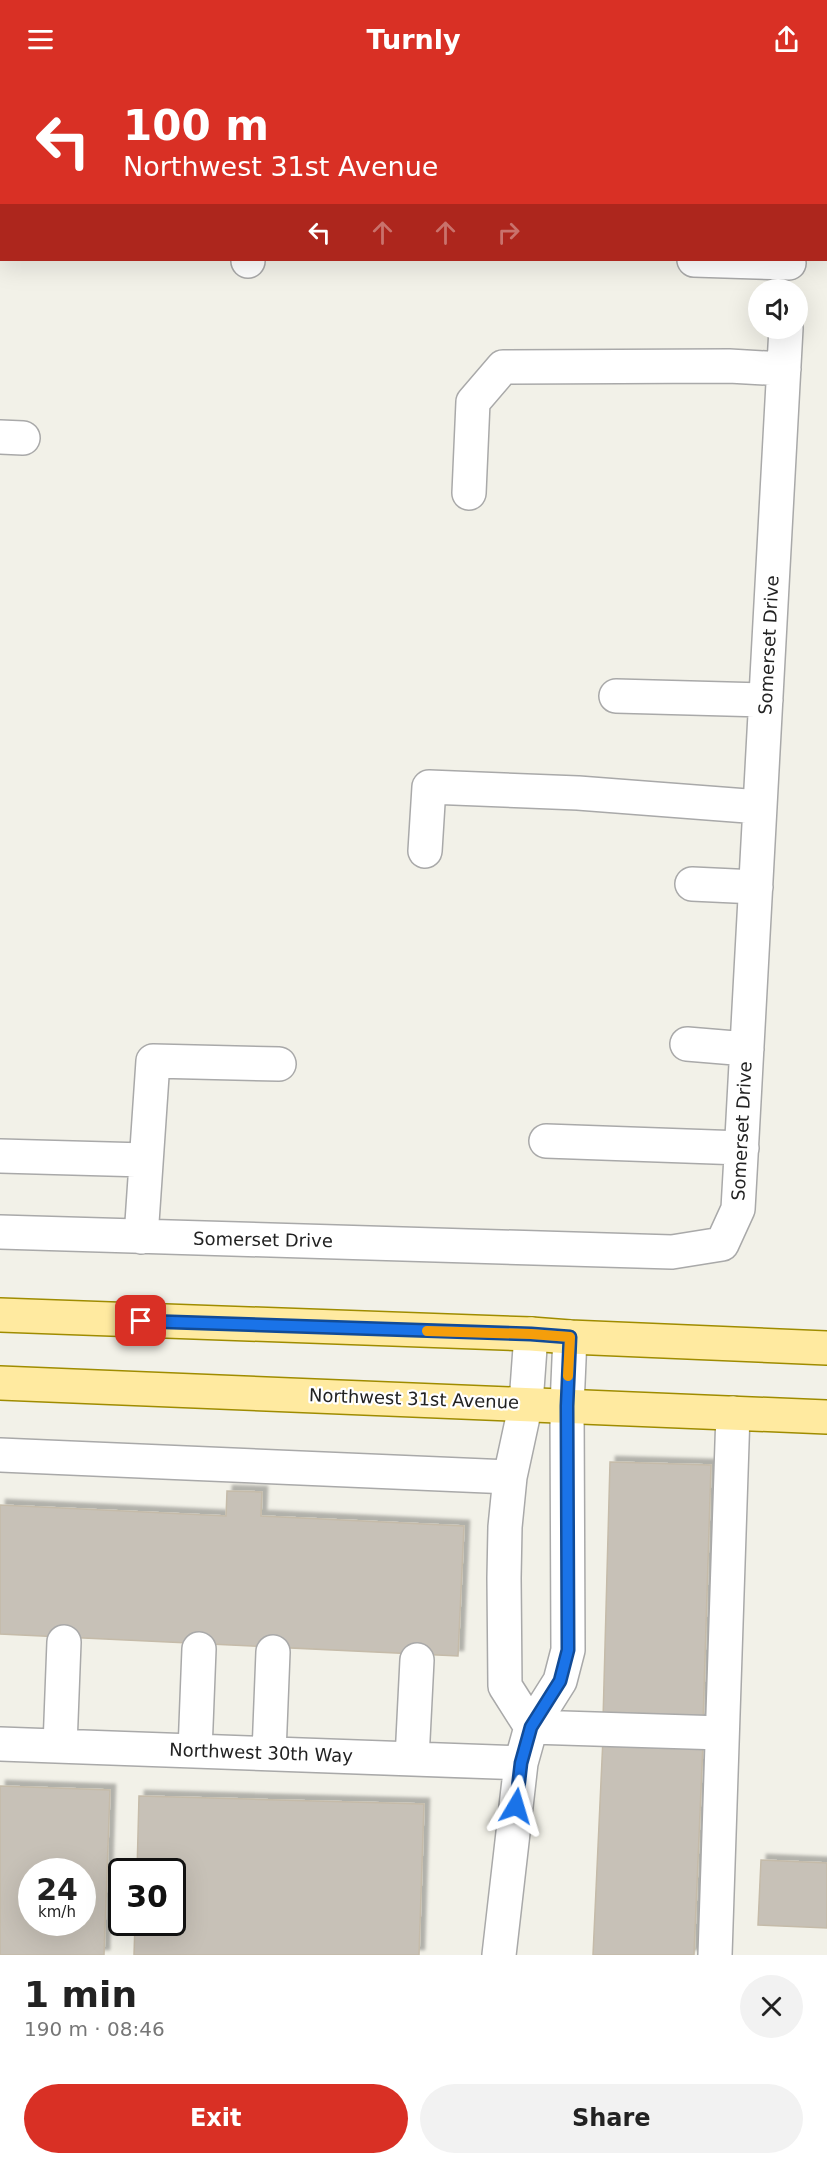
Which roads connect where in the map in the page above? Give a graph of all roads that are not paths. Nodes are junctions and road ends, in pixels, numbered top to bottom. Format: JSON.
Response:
{"nodes":[{"id":1,"x":703,"y":261,"type":"edge"},
{"id":2,"x":789,"y":271,"type":"edge"},
{"id":3,"x":785,"y":339,"type":"edge"},
{"id":4,"x":784,"y":369,"type":"junction"},
{"id":5,"x":469,"y":493,"type":"dead end"},
{"id":6,"x":616,"y":696,"type":"dead end"},
{"id":7,"x":766,"y":700,"type":"junction"},
{"id":8,"x":760,"y":807,"type":"junction"},
{"id":9,"x":425,"y":851,"type":"dead end"},
{"id":10,"x":692,"y":884,"type":"dead end"},
{"id":11,"x":756,"y":887,"type":"junction"},
{"id":12,"x":687,"y":1044,"type":"dead end"},
{"id":13,"x":747,"y":1048,"type":"junction"},
{"id":14,"x":279,"y":1064,"type":"dead end"},
{"id":15,"x":546,"y":1142,"type":"dead end"},
{"id":16,"x":742,"y":1148,"type":"junction"},
{"id":17,"x":0,"y":1156,"type":"edge"},
{"id":18,"x":145,"y":1160,"type":"junction"},
{"id":19,"x":0,"y":1232,"type":"edge"},
{"id":20,"x":141,"y":1237,"type":"junction"},
{"id":21,"x":0,"y":1315,"type":"edge"},
{"id":22,"x":531,"y":1334,"type":"junction"},
{"id":23,"x":570,"y":1337,"type":"junction"},
{"id":24,"x":827,"y":1348,"type":"edge"},
{"id":25,"x":0,"y":1383,"type":"edge"},
{"id":26,"x":526,"y":1403,"type":"junction"},
{"id":27,"x":567,"y":1406,"type":"junction"},
{"id":28,"x":733,"y":1413,"type":"junction"},
{"id":29,"x":827,"y":1417,"type":"edge"},
{"id":30,"x":0,"y":1455,"type":"edge"},
{"id":31,"x":510,"y":1478,"type":"junction"},
{"id":32,"x":64,"y":1642,"type":"dead end"},
{"id":33,"x":199,"y":1649,"type":"dead end"},
{"id":34,"x":273,"y":1652,"type":"dead end"},
{"id":35,"x":417,"y":1660,"type":"dead end"},
{"id":36,"x":531,"y":1727,"type":"junction"},
{"id":37,"x":722,"y":1732,"type":"junction"},
{"id":38,"x":0,"y":1744,"type":"edge"},
{"id":39,"x":60,"y":1746,"type":"junction"},
{"id":40,"x":195,"y":1750,"type":"junction"},
{"id":41,"x":269,"y":1754,"type":"junction"},
{"id":42,"x":412,"y":1759,"type":"junction"},
{"id":43,"x":521,"y":1763,"type":"junction"},
{"id":44,"x":499,"y":1955,"type":"edge"},
{"id":45,"x":715,"y":1955,"type":"edge"}],
"edges":[{"from":1,"to":2,"type":"street"},
{"from":3,"to":4,"type":"street","name":"Somerset Drive"},
{"from":4,"to":5,"type":"street"},
{"from":4,"to":7,"type":"street","name":"Somerset Drive"},
{"from":6,"to":7,"type":"street"},
{"from":7,"to":8,"type":"street","name":"Somerset Drive"},
{"from":8,"to":9,"type":"street"},
{"from":8,"to":11,"type":"street","name":"Somerset Drive"},
{"from":10,"to":11,"type":"street"},
{"from":11,"to":13,"type":"street","name":"Somerset Drive"},
{"from":12,"to":13,"type":"street"},
{"from":13,"to":16,"type":"street","name":"Somerset Drive"},
{"from":14,"to":18,"type":"street"},
{"from":15,"to":16,"type":"street"},
{"from":16,"to":20,"type":"street","name":"Somerset Drive"},
{"from":17,"to":18,"type":"street"},
{"from":18,"to":20,"type":"street"},
{"from":19,"to":20,"type":"street","name":"Somerset Drive"},
{"from":21,"to":22,"type":"main road"},
{"from":22,"to":23,"type":"main road"},
{"from":22,"to":26,"type":"street"},
{"from":23,"to":24,"type":"main road"},
{"from":23,"to":27,"type":"street"},
{"from":25,"to":26,"type":"main road","name":"Northwest 31st Avenue"},
{"from":26,"to":27,"type":"main road","name":"Northwest 31st Avenue"},
{"from":26,"to":31,"type":"street"},
{"from":27,"to":28,"type":"main road","name":"Northwest 31st Avenue"},
{"from":27,"to":36,"type":"street"},
{"from":28,"to":29,"type":"main road","name":"Northwest 31st Avenue"},
{"from":28,"to":37,"type":"street"},
{"from":30,"to":31,"type":"street"},
{"from":31,"to":36,"type":"street"},
{"from":32,"to":39,"type":"street"},
{"from":33,"to":40,"type":"street"},
{"from":34,"to":41,"type":"street"},
{"from":35,"to":42,"type":"street"},
{"from":36,"to":37,"type":"street"},
{"from":36,"to":43,"type":"street"},
{"from":37,"to":45,"type":"street"},
{"from":38,"to":39,"type":"street","name":"Northwest 30th Way"},
{"from":39,"to":40,"type":"street","name":"Northwest 30th Way"},
{"from":40,"to":41,"type":"street","name":"Northwest 30th Way"},
{"from":41,"to":42,"type":"street","name":"Northwest 30th Way"},
{"from":42,"to":43,"type":"street","name":"Northwest 30th Way"},
{"from":43,"to":44,"type":"street"}]}
